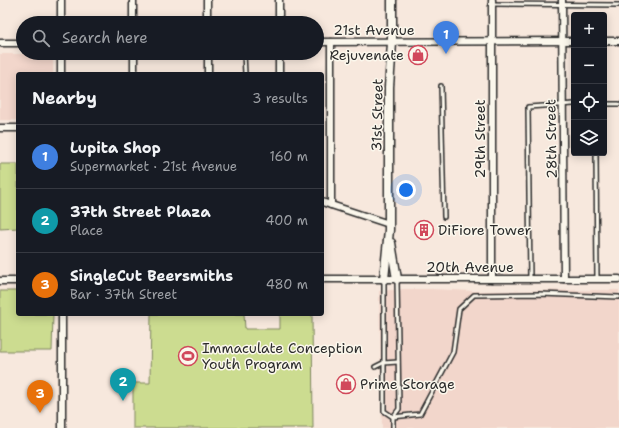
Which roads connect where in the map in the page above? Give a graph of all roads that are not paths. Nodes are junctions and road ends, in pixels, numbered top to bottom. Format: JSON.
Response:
{"nodes":[{"id":1,"x":61,"y":0,"type":"edge"},
{"id":2,"x":133,"y":0,"type":"edge"},
{"id":3,"x":207,"y":0,"type":"edge"},
{"id":4,"x":279,"y":0,"type":"edge"},
{"id":5,"x":392,"y":0,"type":"edge"},
{"id":6,"x":598,"y":0,"type":"edge"},
{"id":7,"x":492,"y":2,"type":"edge"},
{"id":8,"x":528,"y":2,"type":"edge"},
{"id":9,"x":562,"y":2,"type":"edge"},
{"id":10,"x":619,"y":4,"type":"edge"},
{"id":11,"x":598,"y":5,"type":"junction"},
{"id":12,"x":61,"y":16,"type":"edge"},
{"id":13,"x":133,"y":16,"type":"edge"},
{"id":14,"x":208,"y":16,"type":"edge"},
{"id":15,"x":279,"y":16,"type":"edge"},
{"id":16,"x":562,"y":41,"type":"junction"},
{"id":17,"x":571,"y":41,"type":"edge"},
{"id":18,"x":607,"y":41,"type":"edge"},
{"id":19,"x":619,"y":41,"type":"edge"},
{"id":20,"x":324,"y":42,"type":"edge"},
{"id":21,"x":331,"y":42,"type":"junction"},
{"id":22,"x":492,"y":42,"type":"junction"},
{"id":23,"x":0,"y":43,"type":"edge"},
{"id":24,"x":16,"y":43,"type":"edge"},
{"id":25,"x":392,"y":43,"type":"junction"},
{"id":26,"x":61,"y":60,"type":"edge"},
{"id":27,"x":134,"y":60,"type":"edge"},
{"id":28,"x":208,"y":60,"type":"edge"},
{"id":29,"x":244,"y":60,"type":"edge"},
{"id":30,"x":279,"y":60,"type":"edge"},
{"id":31,"x":61,"y":72,"type":"edge"},
{"id":32,"x":134,"y":72,"type":"edge"},
{"id":33,"x":208,"y":72,"type":"edge"},
{"id":34,"x":245,"y":72,"type":"edge"},
{"id":35,"x":279,"y":72,"type":"edge"},
{"id":36,"x":441,"y":86,"type":"dead end"},
{"id":37,"x":571,"y":104,"type":"edge"},
{"id":38,"x":607,"y":104,"type":"edge"},
{"id":39,"x":619,"y":104,"type":"edge"},
{"id":40,"x":562,"y":105,"type":"junction"},
{"id":41,"x":0,"y":128,"type":"edge"},
{"id":42,"x":16,"y":128,"type":"edge"},
{"id":43,"x":596,"y":156,"type":"edge"},
{"id":44,"x":324,"y":203,"type":"edge"},
{"id":45,"x":332,"y":205,"type":"junction"},
{"id":46,"x":444,"y":217,"type":"dead end"},
{"id":47,"x":389,"y":227,"type":"junction"},
{"id":48,"x":619,"y":278,"type":"edge"},
{"id":49,"x":384,"y":279,"type":"junction"},
{"id":50,"x":396,"y":279,"type":"junction"},
{"id":51,"x":492,"y":279,"type":"junction"},
{"id":52,"x":530,"y":279,"type":"junction"},
{"id":53,"x":564,"y":279,"type":"junction"},
{"id":54,"x":597,"y":279,"type":"junction"},
{"id":55,"x":324,"y":280,"type":"edge"},
{"id":56,"x":0,"y":281,"type":"edge"},
{"id":57,"x":16,"y":281,"type":"edge"},
{"id":58,"x":619,"y":297,"type":"edge"},
{"id":59,"x":62,"y":316,"type":"edge"},
{"id":60,"x":383,"y":362,"type":"junction"},
{"id":61,"x":398,"y":362,"type":"junction"},
{"id":62,"x":375,"y":367,"type":"dead end"},
{"id":63,"x":393,"y":417,"type":"junction"},
{"id":64,"x":62,"y":428,"type":"edge"},
{"id":65,"x":393,"y":428,"type":"edge"}],
"edges":[{"from":1,"to":12,"type":"street"},
{"from":2,"to":13,"type":"street"},
{"from":3,"to":14,"type":"street"},
{"from":4,"to":15,"type":"street"},
{"from":5,"to":25,"type":"street","name":"31st Street"},
{"from":6,"to":11,"type":"lane"},
{"from":7,"to":8,"type":"lane"},
{"from":7,"to":22,"type":"street","name":"29th Street"},
{"from":8,"to":9,"type":"lane"},
{"from":9,"to":11,"type":"lane"},
{"from":9,"to":16,"type":"street","name":"28th Street"},
{"from":10,"to":11,"type":"lane"},
{"from":16,"to":17,"type":"street","name":"21st Avenue"},
{"from":16,"to":22,"type":"street","name":"21st Avenue"},
{"from":16,"to":40,"type":"street","name":"28th Street"},
{"from":18,"to":19,"type":"street"},
{"from":20,"to":21,"type":"street","name":"21st Avenue"},
{"from":21,"to":25,"type":"street","name":"21st Avenue"},
{"from":21,"to":45,"type":"street"},
{"from":22,"to":25,"type":"street","name":"21st Avenue"},
{"from":22,"to":51,"type":"street","name":"29th Street"},
{"from":23,"to":24,"type":"street"},
{"from":25,"to":47,"type":"street","name":"31st Street"},
{"from":26,"to":31,"type":"street"},
{"from":27,"to":32,"type":"street"},
{"from":28,"to":33,"type":"street"},
{"from":29,"to":34,"type":"lane"},
{"from":30,"to":35,"type":"street"},
{"from":36,"to":46,"type":"lane"},
{"from":37,"to":40,"type":"lane"},
{"from":38,"to":39,"type":"lane"},
{"from":40,"to":52,"type":"lane"},
{"from":40,"to":53,"type":"street","name":"28th Street"},
{"from":41,"to":42,"type":"street"},
{"from":43,"to":54,"type":"lane"},
{"from":44,"to":45,"type":"street"},
{"from":45,"to":47,"type":"street"},
{"from":47,"to":49,"type":"street","name":"31st Street"},
{"from":47,"to":50,"type":"street","name":"31st Street"},
{"from":48,"to":54,"type":"street","name":"20th Avenue"},
{"from":49,"to":50,"type":"street","name":"20th Avenue"},
{"from":49,"to":55,"type":"street","name":"20th Avenue"},
{"from":49,"to":60,"type":"lane","name":"31st Street"},
{"from":50,"to":51,"type":"street","name":"20th Avenue"},
{"from":50,"to":61,"type":"lane","name":"31st Street"},
{"from":51,"to":52,"type":"street","name":"20th Avenue"},
{"from":52,"to":53,"type":"street","name":"20th Avenue"},
{"from":53,"to":54,"type":"street","name":"20th Avenue"},
{"from":56,"to":57,"type":"street"},
{"from":58,"to":63,"type":"lane"},
{"from":59,"to":64,"type":"street"},
{"from":60,"to":61,"type":"lane"},
{"from":60,"to":62,"type":"lane"},
{"from":60,"to":63,"type":"lane","name":"31st Street"},
{"from":61,"to":63,"type":"lane","name":"31st Street"},
{"from":63,"to":65,"type":"lane","name":"31st Street"}]}
